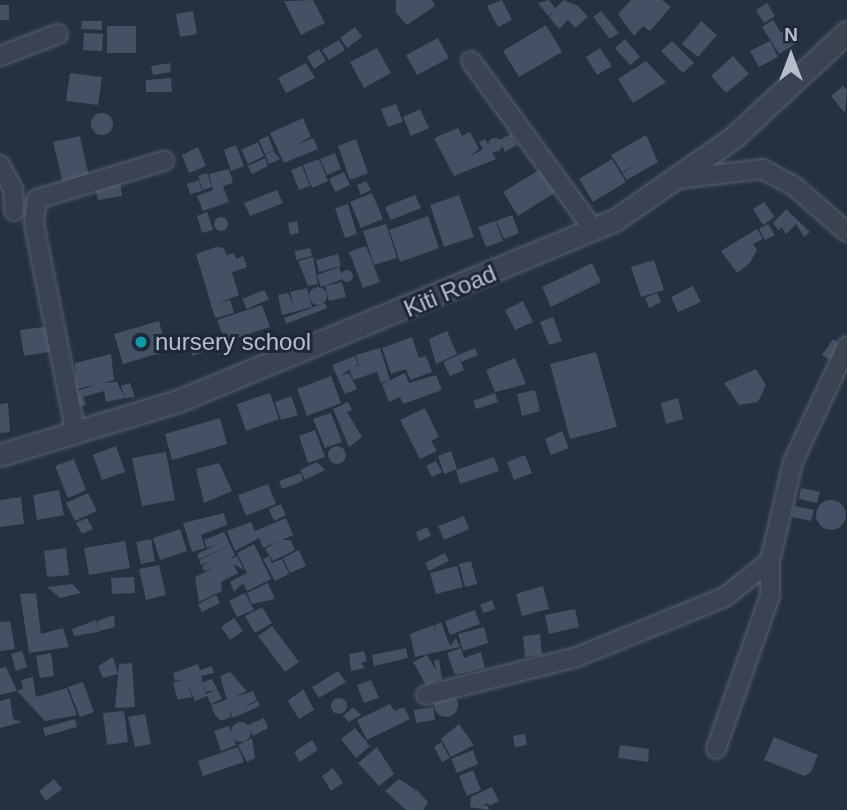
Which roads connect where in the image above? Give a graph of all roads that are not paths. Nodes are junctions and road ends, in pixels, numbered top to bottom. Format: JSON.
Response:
{"nodes":[{"id":1,"x":847,"y":32,"type":"edge"},
{"id":2,"x":58,"y":34,"type":"dead end"},
{"id":3,"x":0,"y":56,"type":"edge"},
{"id":4,"x":471,"y":61,"type":"dead end"},
{"id":5,"x":164,"y":161,"type":"dead end"},
{"id":6,"x":0,"y":165,"type":"edge"},
{"id":7,"x":679,"y":179,"type":"junction"},
{"id":8,"x":7,"y":207,"type":"edge"},
{"id":9,"x":34,"y":223,"type":"junction"},
{"id":10,"x":593,"y":229,"type":"junction"},
{"id":11,"x":847,"y":232,"type":"edge"},
{"id":12,"x":847,"y":346,"type":"edge"},
{"id":13,"x":76,"y":434,"type":"junction"},
{"id":14,"x":0,"y":455,"type":"edge"},
{"id":15,"x":770,"y":561,"type":"junction"},
{"id":16,"x":426,"y":695,"type":"dead end"},
{"id":17,"x":716,"y":748,"type":"dead end"}],
"edges":[{"from":1,"to":7,"type":"street","name":"Kiti Road"},
{"from":2,"to":3,"type":"street"},
{"from":4,"to":10,"type":"street"},
{"from":5,"to":9,"type":"street"},
{"from":6,"to":8,"type":"street"},
{"from":7,"to":10,"type":"street","name":"Kiti Road"},
{"from":7,"to":11,"type":"street"},
{"from":8,"to":9,"type":"street"},
{"from":9,"to":13,"type":"street"},
{"from":10,"to":13,"type":"street","name":"Kiti Road"},
{"from":12,"to":15,"type":"street"},
{"from":13,"to":14,"type":"street","name":"Kiti Road"},
{"from":15,"to":16,"type":"street"},
{"from":15,"to":17,"type":"street"}]}
